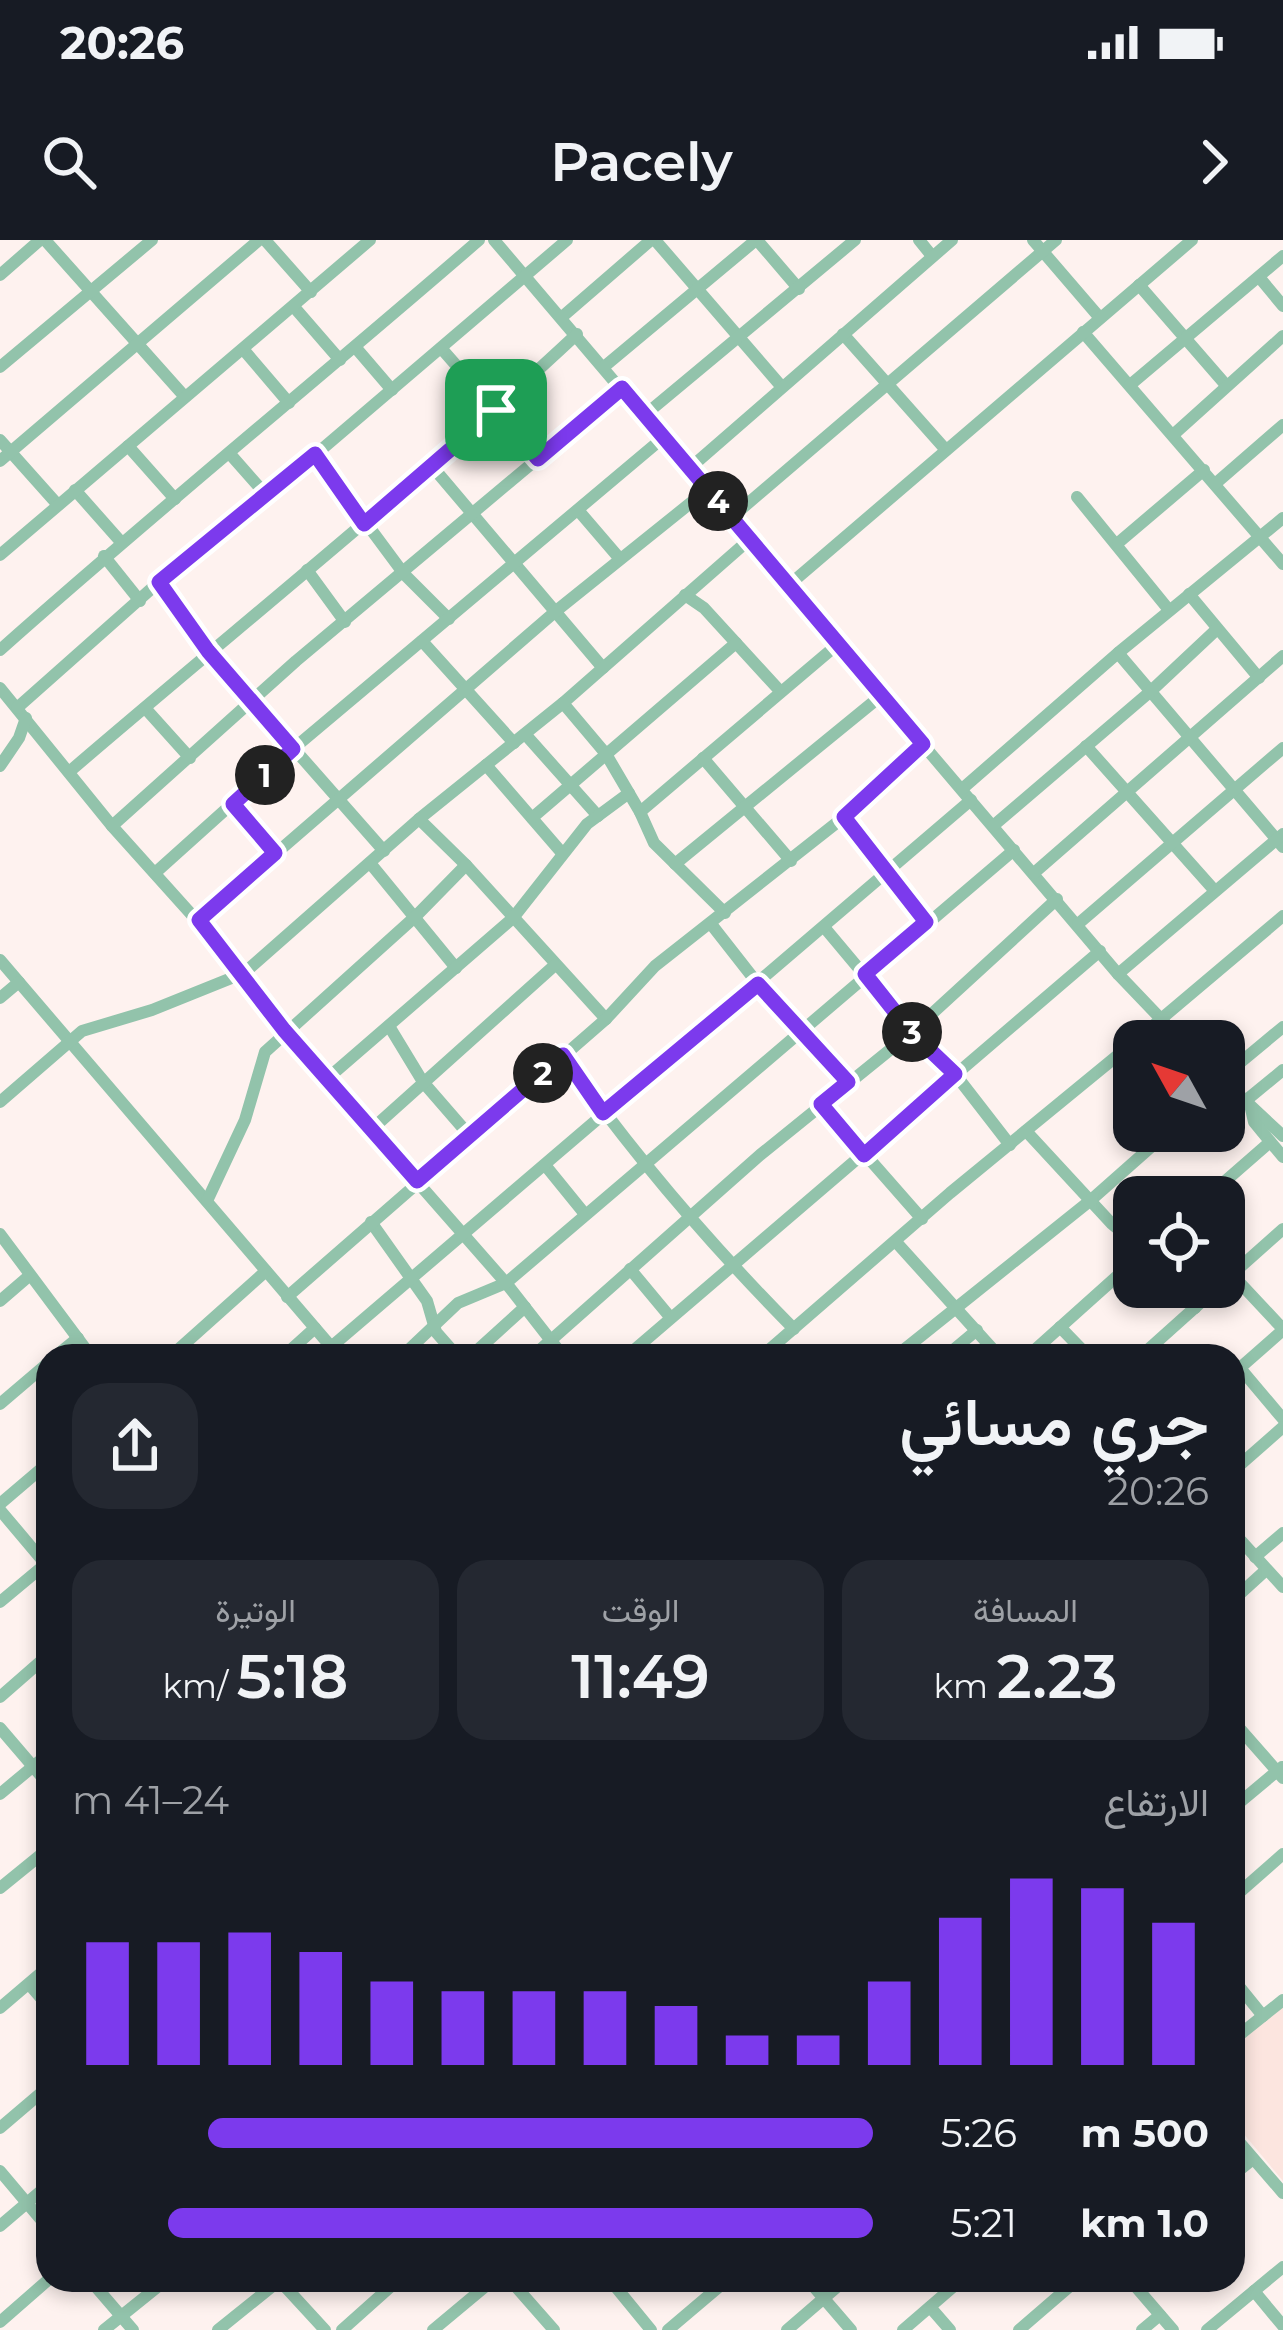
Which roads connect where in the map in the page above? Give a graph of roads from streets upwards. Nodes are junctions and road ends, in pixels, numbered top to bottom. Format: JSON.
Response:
{"nodes":[{"id":1,"x":43,"y":240,"type":"edge"},
{"id":2,"x":152,"y":240,"type":"edge"},
{"id":3,"x":262,"y":240,"type":"edge"},
{"id":4,"x":370,"y":240,"type":"edge"},
{"id":5,"x":478,"y":240,"type":"edge"},
{"id":6,"x":494,"y":240,"type":"edge"},
{"id":7,"x":567,"y":240,"type":"edge"},
{"id":8,"x":653,"y":240,"type":"edge"},
{"id":9,"x":757,"y":240,"type":"edge"},
{"id":10,"x":855,"y":240,"type":"edge"},
{"id":11,"x":919,"y":240,"type":"edge"},
{"id":12,"x":952,"y":240,"type":"edge"},
{"id":13,"x":1056,"y":240,"type":"edge"},
{"id":14,"x":1192,"y":240,"type":"edge"},
{"id":15,"x":1038,"y":245,"type":"edge"},
{"id":16,"x":932,"y":256,"type":"junction"},
{"id":17,"x":1283,"y":256,"type":"edge"},
{"id":18,"x":0,"y":275,"type":"edge"},
{"id":19,"x":526,"y":275,"type":"junction"},
{"id":20,"x":1258,"y":277,"type":"junction"},
{"id":21,"x":1139,"y":285,"type":"junction"},
{"id":22,"x":699,"y":289,"type":"junction"},
{"id":23,"x":799,"y":289,"type":"junction"},
{"id":24,"x":92,"y":291,"type":"junction"},
{"id":25,"x":311,"y":292,"type":"junction"},
{"id":26,"x":1283,"y":306,"type":"edge"},
{"id":27,"x":295,"y":307,"type":"junction"},
{"id":28,"x":562,"y":317,"type":"junction"},
{"id":29,"x":1100,"y":318,"type":"junction"},
{"id":30,"x":1082,"y":332,"type":"junction"},
{"id":31,"x":577,"y":334,"type":"junction"},
{"id":32,"x":842,"y":334,"type":"junction"},
{"id":33,"x":1283,"y":336,"type":"edge"},
{"id":34,"x":740,"y":338,"type":"junction"},
{"id":35,"x":1186,"y":338,"type":"junction"},
{"id":36,"x":136,"y":343,"type":"junction"},
{"id":37,"x":356,"y":348,"type":"junction"},
{"id":38,"x":440,"y":348,"type":"junction"},
{"id":39,"x":243,"y":349,"type":"junction"},
{"id":40,"x":340,"y":360,"type":"junction"},
{"id":41,"x":605,"y":366,"type":"junction"},
{"id":42,"x":0,"y":367,"type":"edge"},
{"id":43,"x":1226,"y":384,"type":"junction"},
{"id":44,"x":887,"y":385,"type":"junction"},
{"id":45,"x":1130,"y":385,"type":"junction"},
{"id":46,"x":781,"y":386,"type":"junction"},
{"id":47,"x":622,"y":388,"type":"junction"},
{"id":48,"x":392,"y":390,"type":"junction"},
{"id":49,"x":185,"y":397,"type":"junction"},
{"id":50,"x":289,"y":403,"type":"junction"},
{"id":51,"x":496,"y":410,"type":"junction"},
{"id":52,"x":646,"y":414,"type":"junction"},
{"id":53,"x":1283,"y":425,"type":"edge"},
{"id":54,"x":1173,"y":435,"type":"junction"},
{"id":55,"x":664,"y":436,"type":"junction"},
{"id":56,"x":0,"y":440,"type":"edge"},
{"id":57,"x":128,"y":446,"type":"junction"},
{"id":58,"x":946,"y":450,"type":"junction"},
{"id":59,"x":230,"y":454,"type":"junction"},
{"id":60,"x":315,"y":454,"type":"junction"},
{"id":61,"x":5,"y":457,"type":"edge"},
{"id":62,"x":538,"y":459,"type":"junction"},
{"id":63,"x":431,"y":465,"type":"junction"},
{"id":64,"x":690,"y":467,"type":"junction"},
{"id":65,"x":1204,"y":470,"type":"junction"},
{"id":66,"x":1215,"y":484,"type":"junction"},
{"id":67,"x":708,"y":489,"type":"junction"},
{"id":68,"x":75,"y":490,"type":"junction"},
{"id":69,"x":267,"y":496,"type":"junction"},
{"id":70,"x":1077,"y":496,"type":"dead end"},
{"id":71,"x":175,"y":499,"type":"junction"},
{"id":72,"x":58,"y":505,"type":"junction"},
{"id":73,"x":578,"y":510,"type":"junction"},
{"id":74,"x":472,"y":515,"type":"junction"},
{"id":75,"x":732,"y":517,"type":"junction"},
{"id":76,"x":1283,"y":518,"type":"edge"},
{"id":77,"x":364,"y":524,"type":"junction"},
{"id":78,"x":1260,"y":537,"type":"junction"},
{"id":79,"x":751,"y":539,"type":"junction"},
{"id":80,"x":121,"y":542,"type":"junction"},
{"id":81,"x":1118,"y":543,"type":"junction"},
{"id":82,"x":0,"y":555,"type":"edge"},
{"id":83,"x":104,"y":556,"type":"junction"},
{"id":84,"x":620,"y":560,"type":"junction"},
{"id":85,"x":515,"y":564,"type":"junction"},
{"id":86,"x":1283,"y":564,"type":"edge"},
{"id":87,"x":307,"y":570,"type":"junction"},
{"id":88,"x":404,"y":574,"type":"junction"},
{"id":89,"x":159,"y":582,"type":"junction"},
{"id":90,"x":789,"y":585,"type":"junction"},
{"id":91,"x":1189,"y":594,"type":"junction"},
{"id":92,"x":686,"y":595,"type":"junction"},
{"id":93,"x":140,"y":601,"type":"junction"},
{"id":94,"x":1169,"y":610,"type":"junction"},
{"id":95,"x":556,"y":611,"type":"junction"},
{"id":96,"x":449,"y":619,"type":"junction"},
{"id":97,"x":345,"y":622,"type":"junction"},
{"id":98,"x":1216,"y":630,"type":"junction"},
{"id":99,"x":422,"y":641,"type":"junction"},
{"id":100,"x":736,"y":643,"type":"junction"},
{"id":101,"x":838,"y":644,"type":"junction"},
{"id":102,"x":0,"y":650,"type":"edge"},
{"id":103,"x":208,"y":651,"type":"junction"},
{"id":104,"x":1118,"y":653,"type":"junction"},
{"id":105,"x":1282,"y":660,"type":"edge"},
{"id":106,"x":603,"y":668,"type":"junction"},
{"id":107,"x":1259,"y":678,"type":"junction"},
{"id":108,"x":0,"y":688,"type":"edge"},
{"id":109,"x":466,"y":691,"type":"junction"},
{"id":110,"x":781,"y":691,"type":"junction"},
{"id":111,"x":1151,"y":692,"type":"junction"},
{"id":112,"x":882,"y":695,"type":"junction"},
{"id":113,"x":251,"y":700,"type":"junction"},
{"id":114,"x":563,"y":703,"type":"junction"},
{"id":115,"x":145,"y":708,"type":"junction"},
{"id":116,"x":21,"y":713,"type":"junction"},
{"id":117,"x":520,"y":739,"type":"junction"},
{"id":118,"x":1188,"y":739,"type":"junction"},
{"id":119,"x":923,"y":744,"type":"junction"},
{"id":120,"x":1086,"y":746,"type":"junction"},
{"id":121,"x":1283,"y":748,"type":"edge"},
{"id":122,"x":293,"y":749,"type":"junction"},
{"id":123,"x":606,"y":754,"type":"junction"},
{"id":124,"x":190,"y":758,"type":"junction"},
{"id":125,"x":703,"y":758,"type":"junction"},
{"id":126,"x":486,"y":765,"type":"junction"},
{"id":127,"x":0,"y":766,"type":"edge"},
{"id":128,"x":69,"y":772,"type":"junction"},
{"id":129,"x":571,"y":786,"type":"junction"},
{"id":130,"x":1234,"y":789,"type":"junction"},
{"id":131,"x":629,"y":793,"type":"junction"},
{"id":132,"x":1124,"y":794,"type":"junction"},
{"id":133,"x":967,"y":795,"type":"junction"},
{"id":134,"x":338,"y":799,"type":"junction"},
{"id":135,"x":233,"y":804,"type":"junction"},
{"id":136,"x":744,"y":808,"type":"junction"},
{"id":137,"x":640,"y":812,"type":"junction"},
{"id":138,"x":598,"y":816,"type":"junction"},
{"id":139,"x":844,"y":817,"type":"junction"},
{"id":140,"x":418,"y":818,"type":"junction"},
{"id":141,"x":532,"y":818,"type":"junction"},
{"id":142,"x":112,"y":826,"type":"junction"},
{"id":143,"x":993,"y":826,"type":"junction"},
{"id":144,"x":1281,"y":841,"type":"edge"},
{"id":145,"x":1171,"y":846,"type":"junction"},
{"id":146,"x":1014,"y":850,"type":"junction"},
{"id":147,"x":384,"y":851,"type":"junction"},
{"id":148,"x":275,"y":853,"type":"junction"},
{"id":149,"x":562,"y":853,"type":"junction"},
{"id":150,"x":791,"y":861,"type":"junction"},
{"id":151,"x":370,"y":863,"type":"junction"},
{"id":152,"x":675,"y":864,"type":"junction"},
{"id":153,"x":466,"y":865,"type":"junction"},
{"id":154,"x":155,"y":873,"type":"junction"},
{"id":155,"x":1034,"y":873,"type":"junction"},
{"id":156,"x":886,"y":874,"type":"junction"},
{"id":157,"x":1214,"y":891,"type":"junction"},
{"id":158,"x":1057,"y":899,"type":"junction"},
{"id":159,"x":725,"y":913,"type":"junction"},
{"id":160,"x":416,"y":916,"type":"junction"},
{"id":161,"x":1283,"y":916,"type":"edge"},
{"id":162,"x":513,"y":918,"type":"junction"},
{"id":163,"x":199,"y":920,"type":"junction"},
{"id":164,"x":926,"y":922,"type":"junction"},
{"id":165,"x":711,"y":924,"type":"junction"},
{"id":166,"x":1078,"y":924,"type":"junction"},
{"id":167,"x":824,"y":927,"type":"junction"},
{"id":168,"x":1100,"y":951,"type":"junction"},
{"id":169,"x":0,"y":960,"type":"edge"},
{"id":170,"x":554,"y":965,"type":"junction"},
{"id":171,"x":456,"y":968,"type":"junction"},
{"id":172,"x":244,"y":973,"type":"junction"},
{"id":173,"x":865,"y":974,"type":"junction"},
{"id":174,"x":1118,"y":974,"type":"junction"},
{"id":175,"x":19,"y":982,"type":"junction"},
{"id":176,"x":758,"y":984,"type":"junction"},
{"id":177,"x":0,"y":998,"type":"edge"},
{"id":178,"x":606,"y":1019,"type":"junction"},
{"id":179,"x":1160,"y":1020,"type":"edge"},
{"id":180,"x":1164,"y":1020,"type":"edge"},
{"id":181,"x":389,"y":1026,"type":"junction"},
{"id":182,"x":1283,"y":1027,"type":"edge"},
{"id":183,"x":284,"y":1030,"type":"junction"},
{"id":184,"x":802,"y":1032,"type":"junction"},
{"id":185,"x":911,"y":1032,"type":"junction"},
{"id":186,"x":70,"y":1042,"type":"junction"},
{"id":187,"x":563,"y":1055,"type":"junction"},
{"id":188,"x":1113,"y":1058,"type":"edge"},
{"id":189,"x":1245,"y":1060,"type":"edge"},
{"id":190,"x":1283,"y":1070,"type":"edge"},
{"id":191,"x":955,"y":1074,"type":"junction"},
{"id":192,"x":328,"y":1078,"type":"junction"},
{"id":193,"x":423,"y":1082,"type":"junction"},
{"id":194,"x":848,"y":1082,"type":"junction"},
{"id":195,"x":0,"y":1102,"type":"edge"},
{"id":196,"x":1245,"y":1103,"type":"edge"},
{"id":197,"x":821,"y":1104,"type":"junction"},
{"id":198,"x":1248,"y":1106,"type":"junction"},
{"id":199,"x":603,"y":1113,"type":"junction"},
{"id":200,"x":372,"y":1130,"type":"junction"},
{"id":201,"x":1026,"y":1131,"type":"junction"},
{"id":202,"x":469,"y":1136,"type":"junction"},
{"id":203,"x":1276,"y":1139,"type":"edge"},
{"id":204,"x":1010,"y":1145,"type":"junction"},
{"id":205,"x":1145,"y":1152,"type":"edge"},
{"id":206,"x":864,"y":1155,"type":"junction"},
{"id":207,"x":1283,"y":1157,"type":"edge"},
{"id":208,"x":645,"y":1161,"type":"junction"},
{"id":209,"x":544,"y":1165,"type":"junction"},
{"id":210,"x":1232,"y":1176,"type":"edge"},
{"id":211,"x":417,"y":1181,"type":"junction"},
{"id":212,"x":1091,"y":1200,"type":"junction"},
{"id":213,"x":207,"y":1201,"type":"junction"},
{"id":214,"x":584,"y":1213,"type":"junction"},
{"id":215,"x":689,"y":1217,"type":"junction"},
{"id":216,"x":922,"y":1219,"type":"junction"},
{"id":217,"x":1113,"y":1221,"type":"edge"},
{"id":218,"x":370,"y":1222,"type":"junction"},
{"id":219,"x":1283,"y":1229,"type":"edge"},
{"id":220,"x":0,"y":1234,"type":"edge"},
{"id":221,"x":461,"y":1234,"type":"junction"},
{"id":222,"x":896,"y":1242,"type":"junction"},
{"id":223,"x":1245,"y":1260,"type":"edge"},
{"id":224,"x":732,"y":1267,"type":"junction"},
{"id":225,"x":630,"y":1269,"type":"junction"},
{"id":226,"x":266,"y":1271,"type":"junction"},
{"id":227,"x":28,"y":1276,"type":"junction"},
{"id":228,"x":410,"y":1277,"type":"junction"},
{"id":229,"x":1113,"y":1280,"type":"edge"},
{"id":230,"x":506,"y":1283,"type":"junction"},
{"id":231,"x":1245,"y":1296,"type":"edge"},
{"id":232,"x":287,"y":1297,"type":"junction"},
{"id":233,"x":0,"y":1301,"type":"edge"},
{"id":234,"x":954,"y":1306,"type":"junction"},
{"id":235,"x":525,"y":1307,"type":"junction"},
{"id":236,"x":1195,"y":1308,"type":"edge"},
{"id":237,"x":670,"y":1317,"type":"junction"},
{"id":238,"x":434,"y":1327,"type":"junction"},
{"id":239,"x":1060,"y":1327,"type":"junction"},
{"id":240,"x":315,"y":1328,"type":"junction"},
{"id":241,"x":794,"y":1329,"type":"junction"},
{"id":242,"x":977,"y":1330,"type":"junction"},
{"id":243,"x":1283,"y":1330,"type":"edge"},
{"id":244,"x":78,"y":1338,"type":"junction"},
{"id":245,"x":550,"y":1340,"type":"junction"},
{"id":246,"x":71,"y":1344,"type":"edge"},
{"id":247,"x":83,"y":1344,"type":"edge"},
{"id":248,"x":184,"y":1344,"type":"edge"},
{"id":249,"x":297,"y":1344,"type":"edge"},
{"id":250,"x":329,"y":1344,"type":"edge"},
{"id":251,"x":342,"y":1344,"type":"edge"},
{"id":252,"x":415,"y":1344,"type":"edge"},
{"id":253,"x":447,"y":1344,"type":"edge"},
{"id":254,"x":484,"y":1344,"type":"edge"},
{"id":255,"x":546,"y":1344,"type":"edge"},
{"id":256,"x":553,"y":1344,"type":"edge"},
{"id":257,"x":640,"y":1344,"type":"edge"},
{"id":258,"x":783,"y":1344,"type":"edge"},
{"id":259,"x":910,"y":1344,"type":"edge"},
{"id":260,"x":960,"y":1344,"type":"edge"},
{"id":261,"x":989,"y":1344,"type":"edge"},
{"id":262,"x":1041,"y":1344,"type":"edge"},
{"id":263,"x":1076,"y":1344,"type":"edge"},
{"id":264,"x":1154,"y":1344,"type":"edge"},
{"id":265,"x":1245,"y":1363,"type":"edge"},
{"id":266,"x":36,"y":1373,"type":"edge"},
{"id":267,"x":1245,"y":1381,"type":"edge"},
{"id":268,"x":0,"y":1404,"type":"edge"},
{"id":269,"x":1283,"y":1423,"type":"edge"},
{"id":270,"x":1245,"y":1459,"type":"edge"},
{"id":271,"x":36,"y":1474,"type":"edge"},
{"id":272,"x":0,"y":1507,"type":"edge"},
{"id":273,"x":1283,"y":1533,"type":"edge"},
{"id":274,"x":1245,"y":1546,"type":"edge"},
{"id":275,"x":36,"y":1551,"type":"edge"},
{"id":276,"x":1255,"y":1557,"type":"junction"},
{"id":277,"x":1266,"y":1570,"type":"junction"},
{"id":278,"x":36,"y":1573,"type":"edge"},
{"id":279,"x":1245,"y":1583,"type":"edge"},
{"id":280,"x":1283,"y":1587,"type":"edge"},
{"id":281,"x":0,"y":1602,"type":"edge"},
{"id":282,"x":36,"y":1666,"type":"edge"},
{"id":283,"x":0,"y":1697,"type":"edge"},
{"id":284,"x":0,"y":1728,"type":"edge"},
{"id":285,"x":1245,"y":1734,"type":"edge"},
{"id":286,"x":36,"y":1764,"type":"edge"},
{"id":287,"x":33,"y":1767,"type":"junction"},
{"id":288,"x":36,"y":1770,"type":"edge"},
{"id":289,"x":1281,"y":1772,"type":"edge"},
{"id":290,"x":0,"y":1795,"type":"edge"},
{"id":291,"x":1245,"y":1799,"type":"edge"},
{"id":292,"x":1283,"y":1854,"type":"edge"},
{"id":293,"x":36,"y":1859,"type":"edge"},
{"id":294,"x":1245,"y":1884,"type":"edge"},
{"id":295,"x":0,"y":1888,"type":"edge"},
{"id":296,"x":36,"y":1978,"type":"edge"},
{"id":297,"x":29,"y":1984,"type":"junction"},
{"id":298,"x":36,"y":1992,"type":"edge"},
{"id":299,"x":1245,"y":1993,"type":"edge"},
{"id":300,"x":1283,"y":2000,"type":"edge"},
{"id":301,"x":2,"y":2001,"type":"edge"},
{"id":302,"x":1263,"y":2015,"type":"junction"},
{"id":303,"x":1245,"y":2030,"type":"edge"},
{"id":304,"x":36,"y":2097,"type":"edge"},
{"id":305,"x":0,"y":2128,"type":"edge"},
{"id":306,"x":1245,"y":2150,"type":"edge"},
{"id":307,"x":1253,"y":2158,"type":"junction"},
{"id":308,"x":1245,"y":2165,"type":"edge"},
{"id":309,"x":0,"y":2171,"type":"edge"},
{"id":310,"x":1283,"y":2193,"type":"edge"},
{"id":311,"x":36,"y":2196,"type":"edge"},
{"id":312,"x":28,"y":2203,"type":"junction"},
{"id":313,"x":36,"y":2213,"type":"edge"},
{"id":314,"x":0,"y":2226,"type":"edge"},
{"id":315,"x":1283,"y":2267,"type":"edge"},
{"id":316,"x":36,"y":2290,"type":"edge"},
{"id":317,"x":1254,"y":2291,"type":"junction"},
{"id":318,"x":100,"y":2292,"type":"edge"},
{"id":319,"x":151,"y":2292,"type":"edge"},
{"id":320,"x":265,"y":2292,"type":"edge"},
{"id":321,"x":291,"y":2292,"type":"edge"},
{"id":322,"x":385,"y":2292,"type":"edge"},
{"id":323,"x":479,"y":2292,"type":"edge"},
{"id":324,"x":521,"y":2292,"type":"edge"},
{"id":325,"x":620,"y":2292,"type":"edge"},
{"id":326,"x":713,"y":2292,"type":"edge"},
{"id":327,"x":818,"y":2292,"type":"edge"},
{"id":328,"x":832,"y":2292,"type":"edge"},
{"id":329,"x":947,"y":2292,"type":"edge"},
{"id":330,"x":1063,"y":2292,"type":"edge"},
{"id":331,"x":1140,"y":2292,"type":"edge"},
{"id":332,"x":824,"y":2299,"type":"junction"},
{"id":333,"x":930,"y":2307,"type":"junction"},
{"id":334,"x":1160,"y":2315,"type":"junction"},
{"id":335,"x":121,"y":2316,"type":"junction"},
{"id":336,"x":0,"y":2322,"type":"edge"},
{"id":337,"x":1283,"y":2326,"type":"edge"},
{"id":338,"x":104,"y":2330,"type":"edge"},
{"id":339,"x":133,"y":2330,"type":"edge"},
{"id":340,"x":218,"y":2330,"type":"edge"},
{"id":341,"x":325,"y":2330,"type":"edge"},
{"id":342,"x":342,"y":2330,"type":"edge"},
{"id":343,"x":433,"y":2330,"type":"edge"},
{"id":344,"x":554,"y":2330,"type":"edge"},
{"id":345,"x":651,"y":2330,"type":"edge"},
{"id":346,"x":668,"y":2330,"type":"edge"},
{"id":347,"x":787,"y":2330,"type":"edge"},
{"id":348,"x":851,"y":2330,"type":"edge"},
{"id":349,"x":903,"y":2330,"type":"edge"},
{"id":350,"x":950,"y":2330,"type":"edge"},
{"id":351,"x":1019,"y":2330,"type":"edge"},
{"id":352,"x":1142,"y":2330,"type":"edge"},
{"id":353,"x":1173,"y":2330,"type":"edge"},
{"id":354,"x":1208,"y":2330,"type":"edge"}],
"edges":[{"from":1,"to":18,"type":"street"},
{"from":1,"to":24,"type":"street"},
{"from":2,"to":24,"type":"street"},
{"from":3,"to":25,"type":"street"},
{"from":3,"to":36,"type":"street"},
{"from":4,"to":25,"type":"street"},
{"from":5,"to":37,"type":"street"},
{"from":6,"to":19,"type":"street"},
{"from":7,"to":19,"type":"street"},
{"from":8,"to":22,"type":"street"},
{"from":8,"to":28,"type":"street"},
{"from":9,"to":22,"type":"street"},
{"from":9,"to":23,"type":"street"},
{"from":10,"to":23,"type":"street"},
{"from":11,"to":16,"type":"street"},
{"from":12,"to":16,"type":"street"},
{"from":13,"to":15,"type":"street"},
{"from":14,"to":21,"type":"street"},
{"from":15,"to":29,"type":"street"},
{"from":15,"to":44,"type":"street"},
{"from":16,"to":32,"type":"street"},
{"from":17,"to":20,"type":"street"},
{"from":19,"to":28,"type":"street"},
{"from":19,"to":38,"type":"street"},
{"from":20,"to":26,"type":"street"},
{"from":20,"to":35,"type":"street"},
{"from":21,"to":29,"type":"street"},
{"from":21,"to":35,"type":"street"},
{"from":22,"to":34,"type":"street"},
{"from":22,"to":41,"type":"street"},
{"from":23,"to":34,"type":"street"},
{"from":24,"to":36,"type":"street"},
{"from":24,"to":42,"type":"street"},
{"from":25,"to":27,"type":"street"},
{"from":27,"to":39,"type":"street"},
{"from":27,"to":40,"type":"street"},
{"from":28,"to":31,"type":"street"},
{"from":29,"to":30,"type":"street"},
{"from":30,"to":45,"type":"street"},
{"from":30,"to":58,"type":"street"},
{"from":31,"to":41,"type":"street"},
{"from":31,"to":51,"type":"street"},
{"from":32,"to":44,"type":"street"},
{"from":32,"to":46,"type":"street"},
{"from":33,"to":43,"type":"street"},
{"from":34,"to":46,"type":"street"},
{"from":34,"to":52,"type":"street"},
{"from":35,"to":43,"type":"street"},
{"from":35,"to":45,"type":"street"},
{"from":36,"to":49,"type":"street"},
{"from":36,"to":61,"type":"street"},
{"from":37,"to":40,"type":"street"},
{"from":37,"to":48,"type":"street"},
{"from":38,"to":48,"type":"street"},
{"from":38,"to":51,"type":"street"},
{"from":39,"to":49,"type":"street"},
{"from":39,"to":50,"type":"street"},
{"from":40,"to":50,"type":"street"},
{"from":41,"to":47,"type":"street"},
{"from":43,"to":54,"type":"street"},
{"from":44,"to":58,"type":"street"},
{"from":44,"to":75,"type":"street"},
{"from":45,"to":54,"type":"street"},
{"from":46,"to":64,"type":"street"},
{"from":47,"to":52,"type":"street"},
{"from":47,"to":62,"type":"street"},
{"from":48,"to":60,"type":"street"},
{"from":49,"to":57,"type":"street"},
{"from":50,"to":59,"type":"street"},
{"from":51,"to":62,"type":"street"},
{"from":51,"to":63,"type":"street"},
{"from":52,"to":55,"type":"street"},
{"from":53,"to":66,"type":"street"},
{"from":54,"to":65,"type":"street"},
{"from":55,"to":64,"type":"street"},
{"from":55,"to":73,"type":"street"},
{"from":56,"to":61,"type":"street"},
{"from":57,"to":68,"type":"street"},
{"from":57,"to":71,"type":"street"},
{"from":58,"to":90,"type":"street"},
{"from":59,"to":69,"type":"street"},
{"from":59,"to":71,"type":"street"},
{"from":60,"to":69,"type":"street"},
{"from":60,"to":77,"type":"street"},
{"from":61,"to":72,"type":"street"},
{"from":62,"to":74,"type":"street"},
{"from":63,"to":74,"type":"street"},
{"from":63,"to":77,"type":"street"},
{"from":64,"to":67,"type":"street"},
{"from":65,"to":66,"type":"street"},
{"from":65,"to":81,"type":"street"},
{"from":66,"to":78,"type":"street"},
{"from":67,"to":75,"type":"street"},
{"from":67,"to":84,"type":"street"},
{"from":68,"to":72,"type":"street"},
{"from":68,"to":80,"type":"street"},
{"from":69,"to":89,"type":"street"},
{"from":70,"to":81,"type":"street"},
{"from":71,"to":80,"type":"street"},
{"from":72,"to":82,"type":"street"},
{"from":73,"to":84,"type":"street"},
{"from":73,"to":85,"type":"street"},
{"from":74,"to":85,"type":"street"},
{"from":74,"to":88,"type":"street"},
{"from":75,"to":79,"type":"street"},
{"from":76,"to":78,"type":"street"},
{"from":77,"to":87,"type":"street"},
{"from":77,"to":88,"type":"street"},
{"from":78,"to":86,"type":"street"},
{"from":78,"to":91,"type":"street"},
{"from":79,"to":90,"type":"street"},
{"from":79,"to":92,"type":"street"},
{"from":80,"to":83,"type":"street"},
{"from":81,"to":94,"type":"street"},
{"from":83,"to":93,"type":"street"},
{"from":83,"to":102,"type":"street"},
{"from":84,"to":95,"type":"street"},
{"from":85,"to":95,"type":"street"},
{"from":85,"to":96,"type":"street"},
{"from":87,"to":97,"type":"street"},
{"from":87,"to":103,"type":"street"},
{"from":88,"to":96,"type":"street"},
{"from":88,"to":97,"type":"street"},
{"from":89,"to":93,"type":"street"},
{"from":89,"to":103,"type":"street"},
{"from":90,"to":101,"type":"street"},
{"from":91,"to":94,"type":"street"},
{"from":91,"to":98,"type":"street"},
{"from":92,"to":100,"type":"street"},
{"from":92,"to":106,"type":"street"},
{"from":93,"to":116,"type":"street"},
{"from":94,"to":104,"type":"street"},
{"from":95,"to":106,"type":"street"},
{"from":95,"to":109,"type":"street"},
{"from":96,"to":99,"type":"street"},
{"from":97,"to":113,"type":"street"},
{"from":98,"to":107,"type":"street"},
{"from":98,"to":111,"type":"street"},
{"from":99,"to":109,"type":"street"},
{"from":99,"to":122,"type":"street"},
{"from":100,"to":110,"type":"street"},
{"from":100,"to":123,"type":"street"},
{"from":101,"to":110,"type":"street"},
{"from":101,"to":112,"type":"street"},
{"from":103,"to":113,"type":"street"},
{"from":103,"to":115,"type":"street"},
{"from":104,"to":111,"type":"street"},
{"from":104,"to":133,"type":"street"},
{"from":105,"to":107,"type":"street"},
{"from":106,"to":114,"type":"street"},
{"from":107,"to":118,"type":"street"},
{"from":108,"to":116,"type":"street"},
{"from":109,"to":117,"type":"street"},
{"from":109,"to":134,"type":"street"},
{"from":110,"to":125,"type":"street"},
{"from":111,"to":118,"type":"street"},
{"from":111,"to":120,"type":"street"},
{"from":112,"to":119,"type":"street"},
{"from":112,"to":136,"type":"street"},
{"from":113,"to":122,"type":"street"},
{"from":113,"to":124,"type":"street"},
{"from":114,"to":117,"type":"street"},
{"from":114,"to":123,"type":"street"},
{"from":115,"to":124,"type":"street"},
{"from":115,"to":128,"type":"street"},
{"from":116,"to":127,"type":"street"},
{"from":116,"to":128,"type":"street"},
{"from":117,"to":126,"type":"street"},
{"from":117,"to":129,"type":"street"},
{"from":118,"to":130,"type":"street"},
{"from":118,"to":132,"type":"street"},
{"from":119,"to":133,"type":"street"},
{"from":119,"to":139,"type":"street"},
{"from":120,"to":132,"type":"street"},
{"from":120,"to":143,"type":"street"},
{"from":121,"to":130,"type":"street"},
{"from":122,"to":134,"type":"street"},
{"from":122,"to":135,"type":"street"},
{"from":123,"to":129,"type":"street"},
{"from":123,"to":131,"type":"street"},
{"from":124,"to":142,"type":"street"},
{"from":125,"to":136,"type":"street"},
{"from":125,"to":137,"type":"street"},
{"from":126,"to":140,"type":"street"},
{"from":126,"to":141,"type":"street"},
{"from":128,"to":142,"type":"street"},
{"from":129,"to":138,"type":"street"},
{"from":129,"to":141,"type":"street"},
{"from":130,"to":144,"type":"street"},
{"from":130,"to":145,"type":"street"},
{"from":131,"to":137,"type":"street"},
{"from":131,"to":138,"type":"street"},
{"from":132,"to":145,"type":"street"},
{"from":132,"to":155,"type":"street"},
{"from":133,"to":143,"type":"street"},
{"from":133,"to":156,"type":"street"},
{"from":134,"to":147,"type":"street"},
{"from":134,"to":148,"type":"street"},
{"from":135,"to":148,"type":"street"},
{"from":135,"to":154,"type":"street"},
{"from":136,"to":150,"type":"street"},
{"from":136,"to":152,"type":"street"},
{"from":137,"to":152,"type":"street"},
{"from":138,"to":149,"type":"street"},
{"from":139,"to":150,"type":"street"},
{"from":139,"to":156,"type":"street"},
{"from":140,"to":147,"type":"street"},
{"from":140,"to":153,"type":"street"},
{"from":141,"to":149,"type":"street"},
{"from":142,"to":154,"type":"street"},
{"from":143,"to":146,"type":"street"},
{"from":144,"to":157,"type":"street"},
{"from":145,"to":157,"type":"street"},
{"from":145,"to":166,"type":"street"},
{"from":146,"to":155,"type":"street"},
{"from":146,"to":164,"type":"street"},
{"from":147,"to":151,"type":"street"},
{"from":148,"to":163,"type":"street"},
{"from":149,"to":162,"type":"street"},
{"from":150,"to":159,"type":"street"},
{"from":151,"to":160,"type":"street"},
{"from":151,"to":172,"type":"street"},
{"from":152,"to":159,"type":"street"},
{"from":153,"to":160,"type":"street"},
{"from":153,"to":162,"type":"street"},
{"from":154,"to":163,"type":"street"},
{"from":155,"to":158,"type":"street"},
{"from":156,"to":164,"type":"street"},
{"from":156,"to":167,"type":"street"},
{"from":157,"to":174,"type":"street"},
{"from":158,"to":166,"type":"street"},
{"from":158,"to":185,"type":"street"},
{"from":159,"to":165,"type":"street"},
{"from":160,"to":171,"type":"street"},
{"from":160,"to":183,"type":"street"},
{"from":161,"to":180,"type":"street"},
{"from":162,"to":170,"type":"street"},
{"from":162,"to":171,"type":"street"},
{"from":163,"to":172,"type":"street"},
{"from":164,"to":173,"type":"street"},
{"from":165,"to":176,"type":"street"},
{"from":165,"to":178,"type":"street"},
{"from":166,"to":168,"type":"street"},
{"from":167,"to":173,"type":"street"},
{"from":167,"to":176,"type":"street"},
{"from":168,"to":174,"type":"street"},
{"from":168,"to":191,"type":"street"},
{"from":169,"to":175,"type":"street"},
{"from":170,"to":178,"type":"street"},
{"from":170,"to":193,"type":"street"},
{"from":171,"to":181,"type":"street"},
{"from":172,"to":183,"type":"street"},
{"from":172,"to":186,"type":"street"},
{"from":173,"to":184,"type":"street"},
{"from":173,"to":185,"type":"street"},
{"from":174,"to":179,"type":"street"},
{"from":175,"to":177,"type":"street"},
{"from":175,"to":186,"type":"street"},
{"from":176,"to":184,"type":"street"},
{"from":176,"to":199,"type":"street"},
{"from":178,"to":187,"type":"street"},
{"from":181,"to":192,"type":"street"},
{"from":181,"to":193,"type":"street"},
{"from":182,"to":189,"type":"street"},
{"from":183,"to":192,"type":"street"},
{"from":183,"to":213,"type":"street"},
{"from":184,"to":194,"type":"street"},
{"from":184,"to":208,"type":"street"},
{"from":185,"to":191,"type":"street"},
{"from":185,"to":194,"type":"street"},
{"from":186,"to":195,"type":"street"},
{"from":186,"to":213,"type":"street"},
{"from":187,"to":199,"type":"street"},
{"from":187,"to":202,"type":"street"},
{"from":188,"to":201,"type":"street"},
{"from":190,"to":198,"type":"street"},
{"from":191,"to":204,"type":"street"},
{"from":191,"to":206,"type":"street"},
{"from":192,"to":200,"type":"street"},
{"from":193,"to":200,"type":"street"},
{"from":193,"to":202,"type":"street"},
{"from":194,"to":197,"type":"street"},
{"from":196,"to":198,"type":"street"},
{"from":197,"to":206,"type":"street"},
{"from":197,"to":215,"type":"street"},
{"from":198,"to":203,"type":"street"},
{"from":199,"to":208,"type":"street"},
{"from":199,"to":209,"type":"street"},
{"from":200,"to":211,"type":"street"},
{"from":201,"to":204,"type":"street"},
{"from":201,"to":212,"type":"street"},
{"from":202,"to":211,"type":"street"},
{"from":203,"to":207,"type":"street"},
{"from":203,"to":210,"type":"street"},
{"from":204,"to":216,"type":"street"},
{"from":205,"to":212,"type":"street"},
{"from":206,"to":216,"type":"street"},
{"from":206,"to":224,"type":"street"},
{"from":208,"to":214,"type":"street"},
{"from":208,"to":215,"type":"street"},
{"from":209,"to":214,"type":"street"},
{"from":209,"to":221,"type":"street"},
{"from":211,"to":218,"type":"street"},
{"from":211,"to":221,"type":"street"},
{"from":212,"to":217,"type":"street"},
{"from":212,"to":234,"type":"street"},
{"from":213,"to":226,"type":"street"},
{"from":214,"to":230,"type":"street"},
{"from":215,"to":224,"type":"street"},
{"from":215,"to":225,"type":"street"},
{"from":216,"to":222,"type":"street"},
{"from":218,"to":228,"type":"street"},
{"from":218,"to":232,"type":"street"},
{"from":219,"to":223,"type":"street"},
{"from":220,"to":227,"type":"street"},
{"from":221,"to":228,"type":"street"},
{"from":221,"to":230,"type":"street"},
{"from":222,"to":234,"type":"street"},
{"from":222,"to":241,"type":"street"},
{"from":224,"to":237,"type":"street"},
{"from":224,"to":241,"type":"street"},
{"from":225,"to":237,"type":"street"},
{"from":225,"to":245,"type":"street"},
{"from":226,"to":232,"type":"street"},
{"from":226,"to":248,"type":"street"},
{"from":227,"to":233,"type":"street"},
{"from":227,"to":244,"type":"street"},
{"from":228,"to":238,"type":"street"},
{"from":228,"to":251,"type":"street"},
{"from":229,"to":239,"type":"street"},
{"from":230,"to":235,"type":"street"},
{"from":230,"to":238,"type":"street"},
{"from":231,"to":243,"type":"street"},
{"from":232,"to":240,"type":"street"},
{"from":234,"to":242,"type":"street"},
{"from":234,"to":259,"type":"street"},
{"from":235,"to":245,"type":"street"},
{"from":235,"to":254,"type":"street"},
{"from":236,"to":264,"type":"street"},
{"from":237,"to":257,"type":"street"},
{"from":238,"to":252,"type":"street"},
{"from":238,"to":253,"type":"street"},
{"from":239,"to":262,"type":"street"},
{"from":239,"to":263,"type":"street"},
{"from":240,"to":249,"type":"street"},
{"from":240,"to":250,"type":"street"},
{"from":241,"to":258,"type":"street"},
{"from":242,"to":260,"type":"street"},
{"from":242,"to":261,"type":"street"},
{"from":243,"to":265,"type":"street"},
{"from":244,"to":246,"type":"street"},
{"from":244,"to":247,"type":"street"},
{"from":245,"to":255,"type":"street"},
{"from":245,"to":256,"type":"street"},
{"from":266,"to":268,"type":"street"},
{"from":267,"to":269,"type":"street"},
{"from":269,"to":270,"type":"street"},
{"from":271,"to":272,"type":"street"},
{"from":272,"to":275,"type":"street"},
{"from":273,"to":276,"type":"street"},
{"from":274,"to":276,"type":"street"},
{"from":276,"to":277,"type":"street"},
{"from":277,"to":279,"type":"street"},
{"from":277,"to":280,"type":"street"},
{"from":278,"to":281,"type":"street"},
{"from":282,"to":283,"type":"street"},
{"from":284,"to":287,"type":"street"},
{"from":285,"to":289,"type":"street"},
{"from":286,"to":287,"type":"street"},
{"from":287,"to":288,"type":"street"},
{"from":287,"to":290,"type":"street"},
{"from":289,"to":291,"type":"street"},
{"from":292,"to":294,"type":"street"},
{"from":293,"to":295,"type":"street"},
{"from":296,"to":297,"type":"street"},
{"from":297,"to":298,"type":"street"},
{"from":297,"to":301,"type":"street"},
{"from":299,"to":302,"type":"street"},
{"from":300,"to":302,"type":"street"},
{"from":302,"to":303,"type":"street"},
{"from":304,"to":305,"type":"street"},
{"from":306,"to":307,"type":"street"},
{"from":307,"to":308,"type":"street"},
{"from":307,"to":310,"type":"street"},
{"from":309,"to":312,"type":"street"},
{"from":311,"to":312,"type":"street"},
{"from":312,"to":313,"type":"street"},
{"from":312,"to":314,"type":"street"},
{"from":315,"to":317,"type":"street"},
{"from":316,"to":336,"type":"street"},
{"from":317,"to":337,"type":"street"},
{"from":317,"to":354,"type":"street"},
{"from":318,"to":335,"type":"street"},
{"from":319,"to":335,"type":"street"},
{"from":320,"to":340,"type":"street"},
{"from":321,"to":341,"type":"street"},
{"from":322,"to":342,"type":"street"},
{"from":323,"to":343,"type":"street"},
{"from":324,"to":344,"type":"street"},
{"from":325,"to":345,"type":"street"},
{"from":326,"to":346,"type":"street"},
{"from":327,"to":332,"type":"street"},
{"from":328,"to":332,"type":"street"},
{"from":329,"to":333,"type":"street"},
{"from":330,"to":351,"type":"street"},
{"from":331,"to":334,"type":"street"},
{"from":332,"to":347,"type":"street"},
{"from":332,"to":348,"type":"street"},
{"from":333,"to":349,"type":"street"},
{"from":333,"to":350,"type":"street"},
{"from":334,"to":352,"type":"street"},
{"from":334,"to":353,"type":"street"},
{"from":335,"to":338,"type":"street"},
{"from":335,"to":339,"type":"street"}]}
